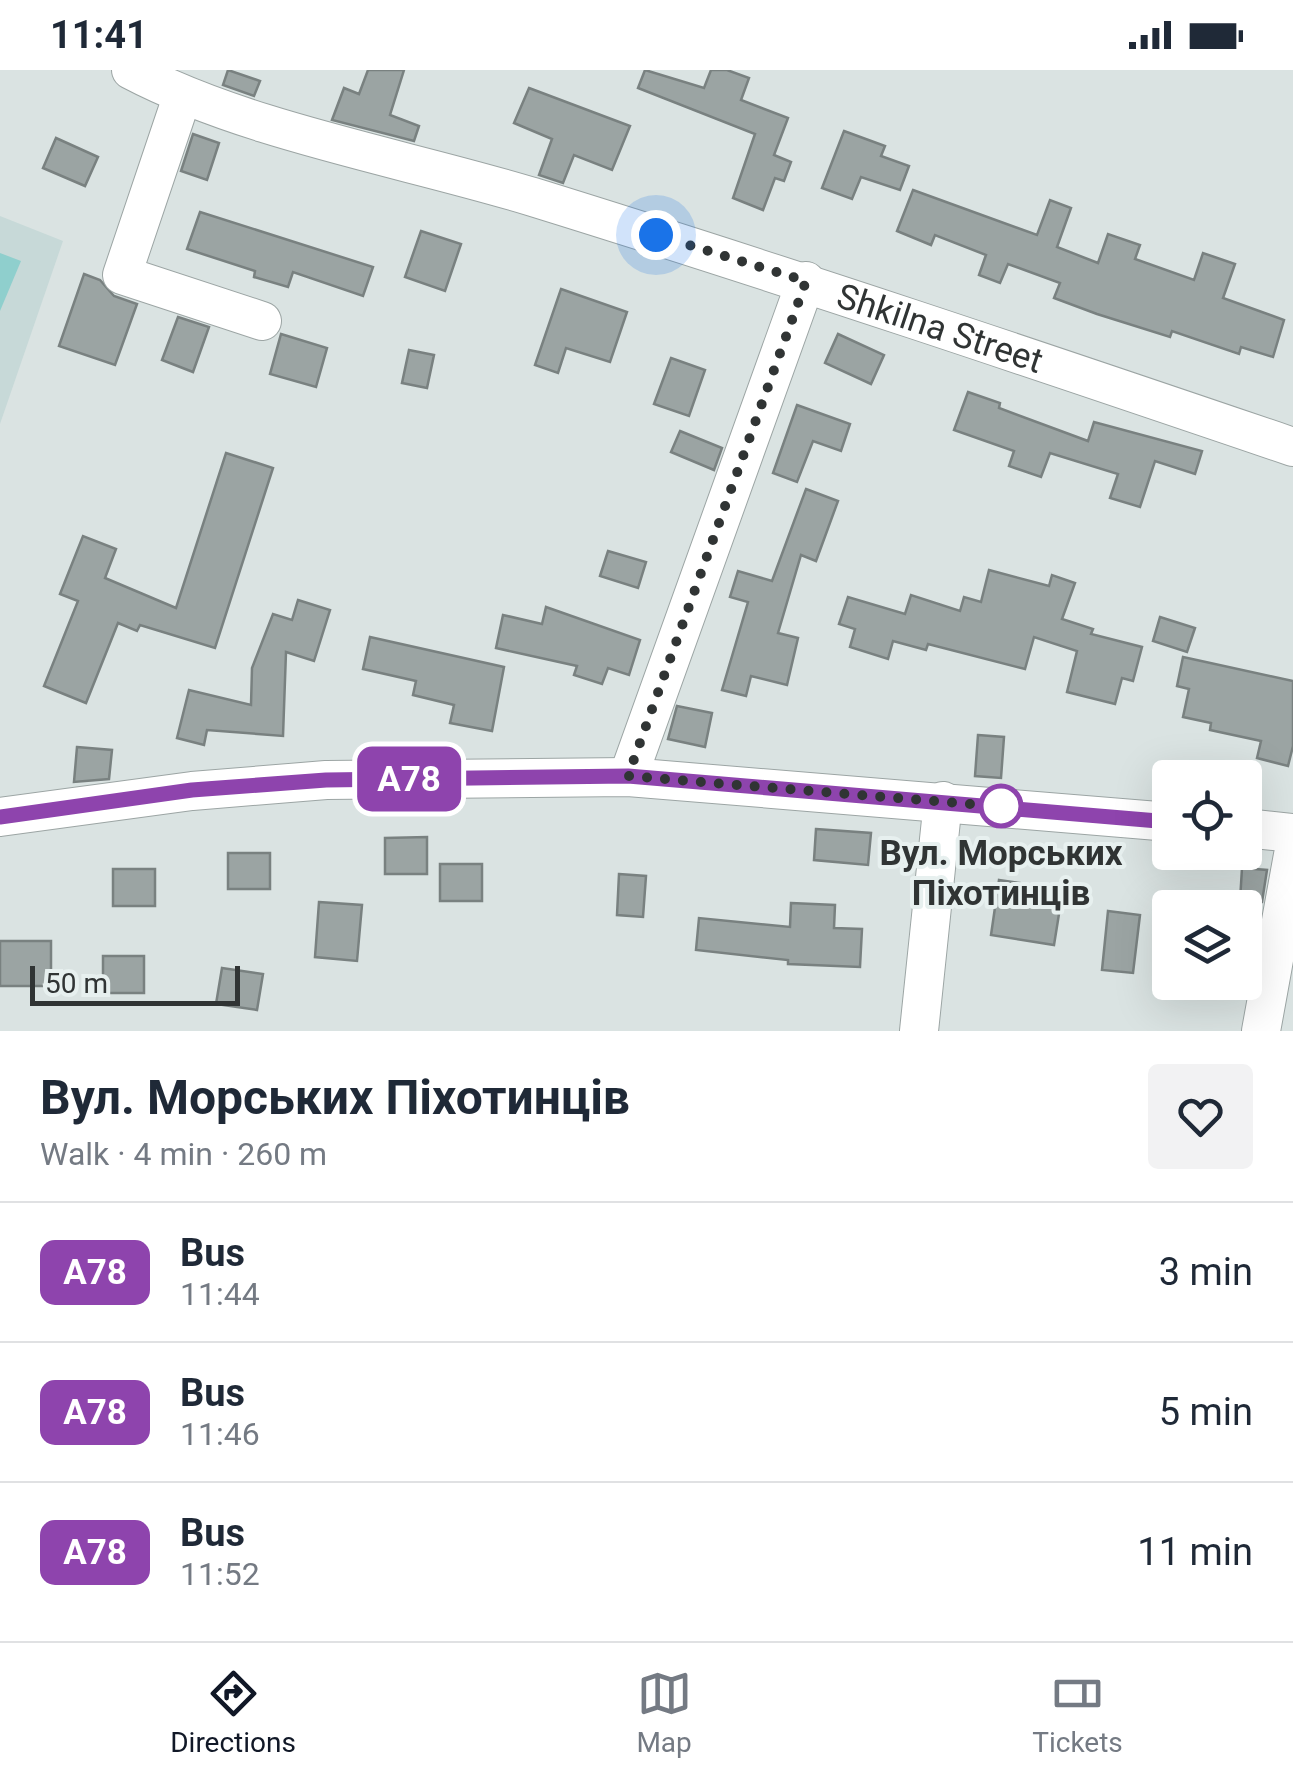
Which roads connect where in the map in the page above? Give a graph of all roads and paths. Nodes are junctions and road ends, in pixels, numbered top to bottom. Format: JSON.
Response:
{"nodes":[{"id":1,"x":130,"y":70,"type":"edge"},
{"id":2,"x":182,"y":97,"type":"junction"},
{"id":3,"x":806,"y":281,"type":"junction"},
{"id":4,"x":262,"y":322,"type":"dead end"},
{"id":5,"x":1293,"y":447,"type":"edge"},
{"id":6,"x":628,"y":776,"type":"junction"},
{"id":7,"x":944,"y":801,"type":"junction"},
{"id":8,"x":0,"y":818,"type":"edge"},
{"id":9,"x":1152,"y":820,"type":"edge"},
{"id":10,"x":1262,"y":830,"type":"edge"},
{"id":11,"x":1293,"y":833,"type":"edge"},
{"id":12,"x":1293,"y":855,"type":"edge"},
{"id":13,"x":919,"y":1031,"type":"edge"},
{"id":14,"x":1261,"y":1031,"type":"edge"}],
"edges":[{"from":1,"to":2,"type":"street","name":"Shkilna Street"},
{"from":2,"to":3,"type":"street","name":"Shkilna Street"},
{"from":2,"to":4,"type":"street"},
{"from":3,"to":5,"type":"street","name":"Shkilna Street"},
{"from":3,"to":6,"type":"street"},
{"from":6,"to":7,"type":"street"},
{"from":6,"to":8,"type":"street"},
{"from":7,"to":9,"type":"street"},
{"from":7,"to":13,"type":"street"},
{"from":10,"to":11,"type":"street"},
{"from":12,"to":14,"type":"street"}]}
